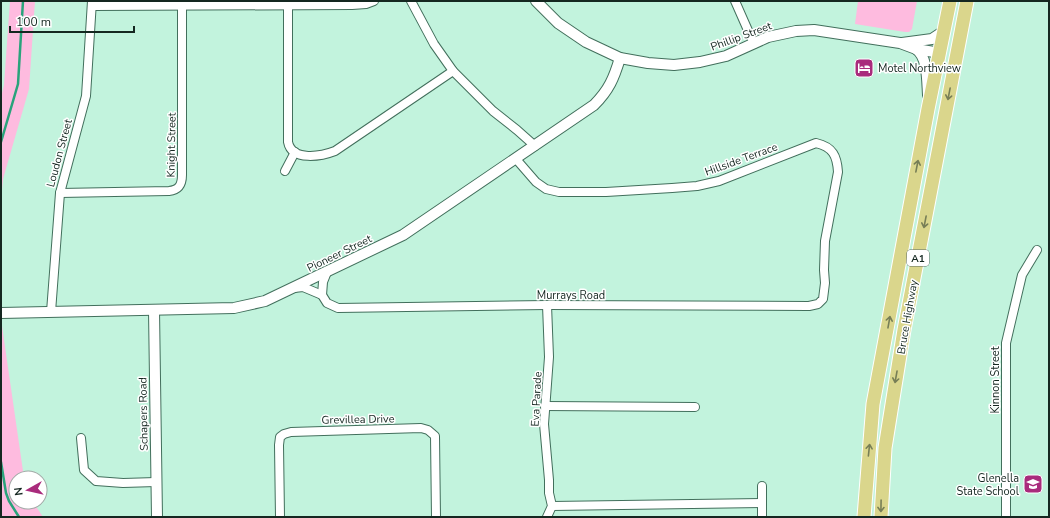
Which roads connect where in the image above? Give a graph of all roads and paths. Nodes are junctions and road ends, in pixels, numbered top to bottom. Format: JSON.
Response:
{"nodes":[{"id":1,"x":374,"y":1,"type":"edge"},
{"id":2,"x":410,"y":1,"type":"edge"},
{"id":3,"x":536,"y":1,"type":"edge"},
{"id":4,"x":735,"y":1,"type":"edge"},
{"id":5,"x":950,"y":1,"type":"edge"},
{"id":6,"x":961,"y":1,"type":"edge"},
{"id":7,"x":967,"y":1,"type":"edge"},
{"id":8,"x":92,"y":3,"type":"edge"},
{"id":9,"x":182,"y":6,"type":"junction"},
{"id":10,"x":288,"y":6,"type":"junction"},
{"id":11,"x":944,"y":31,"type":"junction"},
{"id":12,"x":754,"y":44,"type":"junction"},
{"id":13,"x":900,"y":44,"type":"junction"},
{"id":14,"x":916,"y":49,"type":"junction"},
{"id":15,"x":940,"y":53,"type":"junction"},
{"id":16,"x":620,"y":58,"type":"junction"},
{"id":17,"x":453,"y":71,"type":"junction"},
{"id":18,"x":928,"y":109,"type":"junction"},
{"id":19,"x":535,"y":146,"type":"junction"},
{"id":20,"x":295,"y":152,"type":"junction"},
{"id":21,"x":516,"y":159,"type":"junction"},
{"id":22,"x":285,"y":171,"type":"dead end"},
{"id":23,"x":60,"y":193,"type":"junction"},
{"id":24,"x":1037,"y":250,"type":"dead end"},
{"id":25,"x":327,"y":272,"type":"junction"},
{"id":26,"x":294,"y":288,"type":"junction"},
{"id":27,"x":322,"y":295,"type":"junction"},
{"id":28,"x":823,"y":299,"type":"joint"},
{"id":29,"x":547,"y":306,"type":"junction"},
{"id":30,"x":154,"y":310,"type":"junction"},
{"id":31,"x":50,"y":312,"type":"junction"},
{"id":32,"x":1,"y":313,"type":"edge"},
{"id":33,"x":545,"y":406,"type":"junction"},
{"id":34,"x":694,"y":407,"type":"dead end"},
{"id":35,"x":81,"y":438,"type":"dead end"},
{"id":36,"x":156,"y":482,"type":"junction"},
{"id":37,"x":762,"y":486,"type":"dead end"},
{"id":38,"x":762,"y":504,"type":"junction"},
{"id":39,"x":552,"y":506,"type":"junction"},
{"id":40,"x":157,"y":517,"type":"edge"},
{"id":41,"x":280,"y":517,"type":"edge"},
{"id":42,"x":436,"y":517,"type":"edge"},
{"id":43,"x":547,"y":517,"type":"edge"},
{"id":44,"x":762,"y":517,"type":"edge"},
{"id":45,"x":864,"y":517,"type":"edge"},
{"id":46,"x":881,"y":517,"type":"edge"},
{"id":47,"x":1006,"y":517,"type":"edge"}],
"edges":[{"from":1,"to":10,"type":"street"},
{"from":2,"to":17,"type":"street"},
{"from":3,"to":16,"type":"street","name":"Phillip Street"},
{"from":4,"to":12,"type":"street"},
{"from":5,"to":11,"type":"highway","name":"Bruce Highway","number":"A1"},
{"from":6,"to":15,"type":"highway"},
{"from":7,"to":46,"type":"highway","name":"Bruce Highway","number":"A1","one_way":true},
{"from":8,"to":9,"type":"street"},
{"from":8,"to":23,"type":"street","name":"Loudon Street"},
{"from":9,"to":10,"type":"street"},
{"from":9,"to":23,"type":"street","name":"Knight Street"},
{"from":10,"to":20,"type":"street"},
{"from":11,"to":13,"type":"street"},
{"from":11,"to":15,"type":"highway","name":"Bruce Highway","number":"A1"},
{"from":12,"to":13,"type":"street","name":"Phillip Street"},
{"from":12,"to":16,"type":"street","name":"Phillip Street"},
{"from":13,"to":14,"type":"street"},
{"from":14,"to":15,"type":"street"},
{"from":14,"to":18,"type":"street"},
{"from":15,"to":18,"type":"highway","name":"Bruce Highway","number":"A1"},
{"from":16,"to":19,"type":"street","name":"Pioneer Street"},
{"from":17,"to":19,"type":"street"},
{"from":17,"to":20,"type":"street"},
{"from":45,"to":18,"type":"highway","name":"Bruce Highway","number":"A1","one_way":true},
{"from":19,"to":21,"type":"street","name":"Pioneer Street"},
{"from":20,"to":22,"type":"street"},
{"from":21,"to":25,"type":"street","name":"Pioneer Street"},
{"from":21,"to":28,"type":"street","name":"Hillside Terrace"},
{"from":23,"to":31,"type":"street","name":"Loudon Street"},
{"from":24,"to":47,"type":"street","name":"Kinnon Street"},
{"from":25,"to":26,"type":"street","name":"Pioneer Street"},
{"from":25,"to":27,"type":"street"},
{"from":26,"to":27,"type":"street","name":"Murrays Road"},
{"from":26,"to":30,"type":"street","name":"Pioneer Street"},
{"from":27,"to":29,"type":"street","name":"Murrays Road"},
{"from":28,"to":29,"type":"street","name":"Murrays Road"},
{"from":29,"to":33,"type":"street","name":"Eva Parade"},
{"from":30,"to":31,"type":"street","name":"Pioneer Street"},
{"from":30,"to":36,"type":"street","name":"Schapers Road"},
{"from":31,"to":32,"type":"street","name":"Pioneer Street"},
{"from":33,"to":34,"type":"street"},
{"from":33,"to":39,"type":"street","name":"Eva Parade"},
{"from":35,"to":36,"type":"street"},
{"from":36,"to":40,"type":"street","name":"Schapers Road"},
{"from":37,"to":38,"type":"street"},
{"from":38,"to":39,"type":"street"},
{"from":38,"to":44,"type":"street"},
{"from":39,"to":43,"type":"street"},
{"from":41,"to":42,"type":"street","name":"Grevillea Drive"}]}
